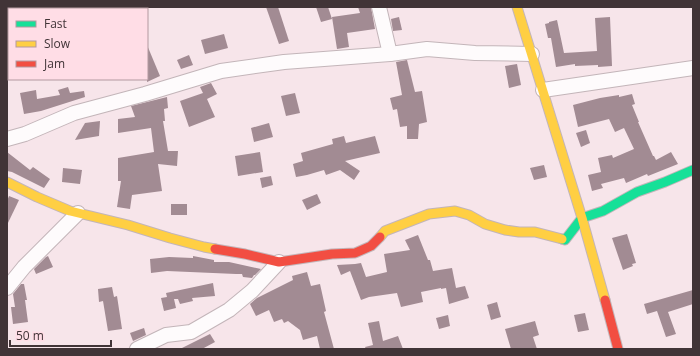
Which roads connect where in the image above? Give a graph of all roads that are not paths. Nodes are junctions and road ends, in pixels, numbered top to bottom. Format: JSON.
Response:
{"nodes":[{"id":1,"x":379,"y":7,"type":"edge"},
{"id":2,"x":517,"y":7,"type":"edge"},
{"id":3,"x":390,"y":54,"type":"junction"},
{"id":4,"x":532,"y":54,"type":"junction"},
{"id":5,"x":693,"y":68,"type":"edge"},
{"id":6,"x":543,"y":90,"type":"junction"},
{"id":7,"x":7,"y":139,"type":"edge"},
{"id":8,"x":693,"y":170,"type":"edge"},
{"id":9,"x":7,"y":182,"type":"edge"},
{"id":10,"x":78,"y":213,"type":"junction"},
{"id":11,"x":582,"y":218,"type":"junction"},
{"id":12,"x":279,"y":262,"type":"junction"},
{"id":13,"x":7,"y":288,"type":"edge"},
{"id":14,"x":138,"y":349,"type":"edge"},
{"id":15,"x":618,"y":349,"type":"edge"}],
"edges":[{"from":1,"to":3,"type":"street"},
{"from":2,"to":4,"type":"street"},
{"from":3,"to":4,"type":"street"},
{"from":3,"to":7,"type":"street"},
{"from":4,"to":6,"type":"street"},
{"from":5,"to":6,"type":"street"},
{"from":6,"to":11,"type":"street"},
{"from":8,"to":11,"type":"street"},
{"from":9,"to":10,"type":"street"},
{"from":10,"to":12,"type":"street"},
{"from":10,"to":13,"type":"street"},
{"from":11,"to":12,"type":"street"},
{"from":11,"to":15,"type":"street"},
{"from":12,"to":14,"type":"street"}]}
